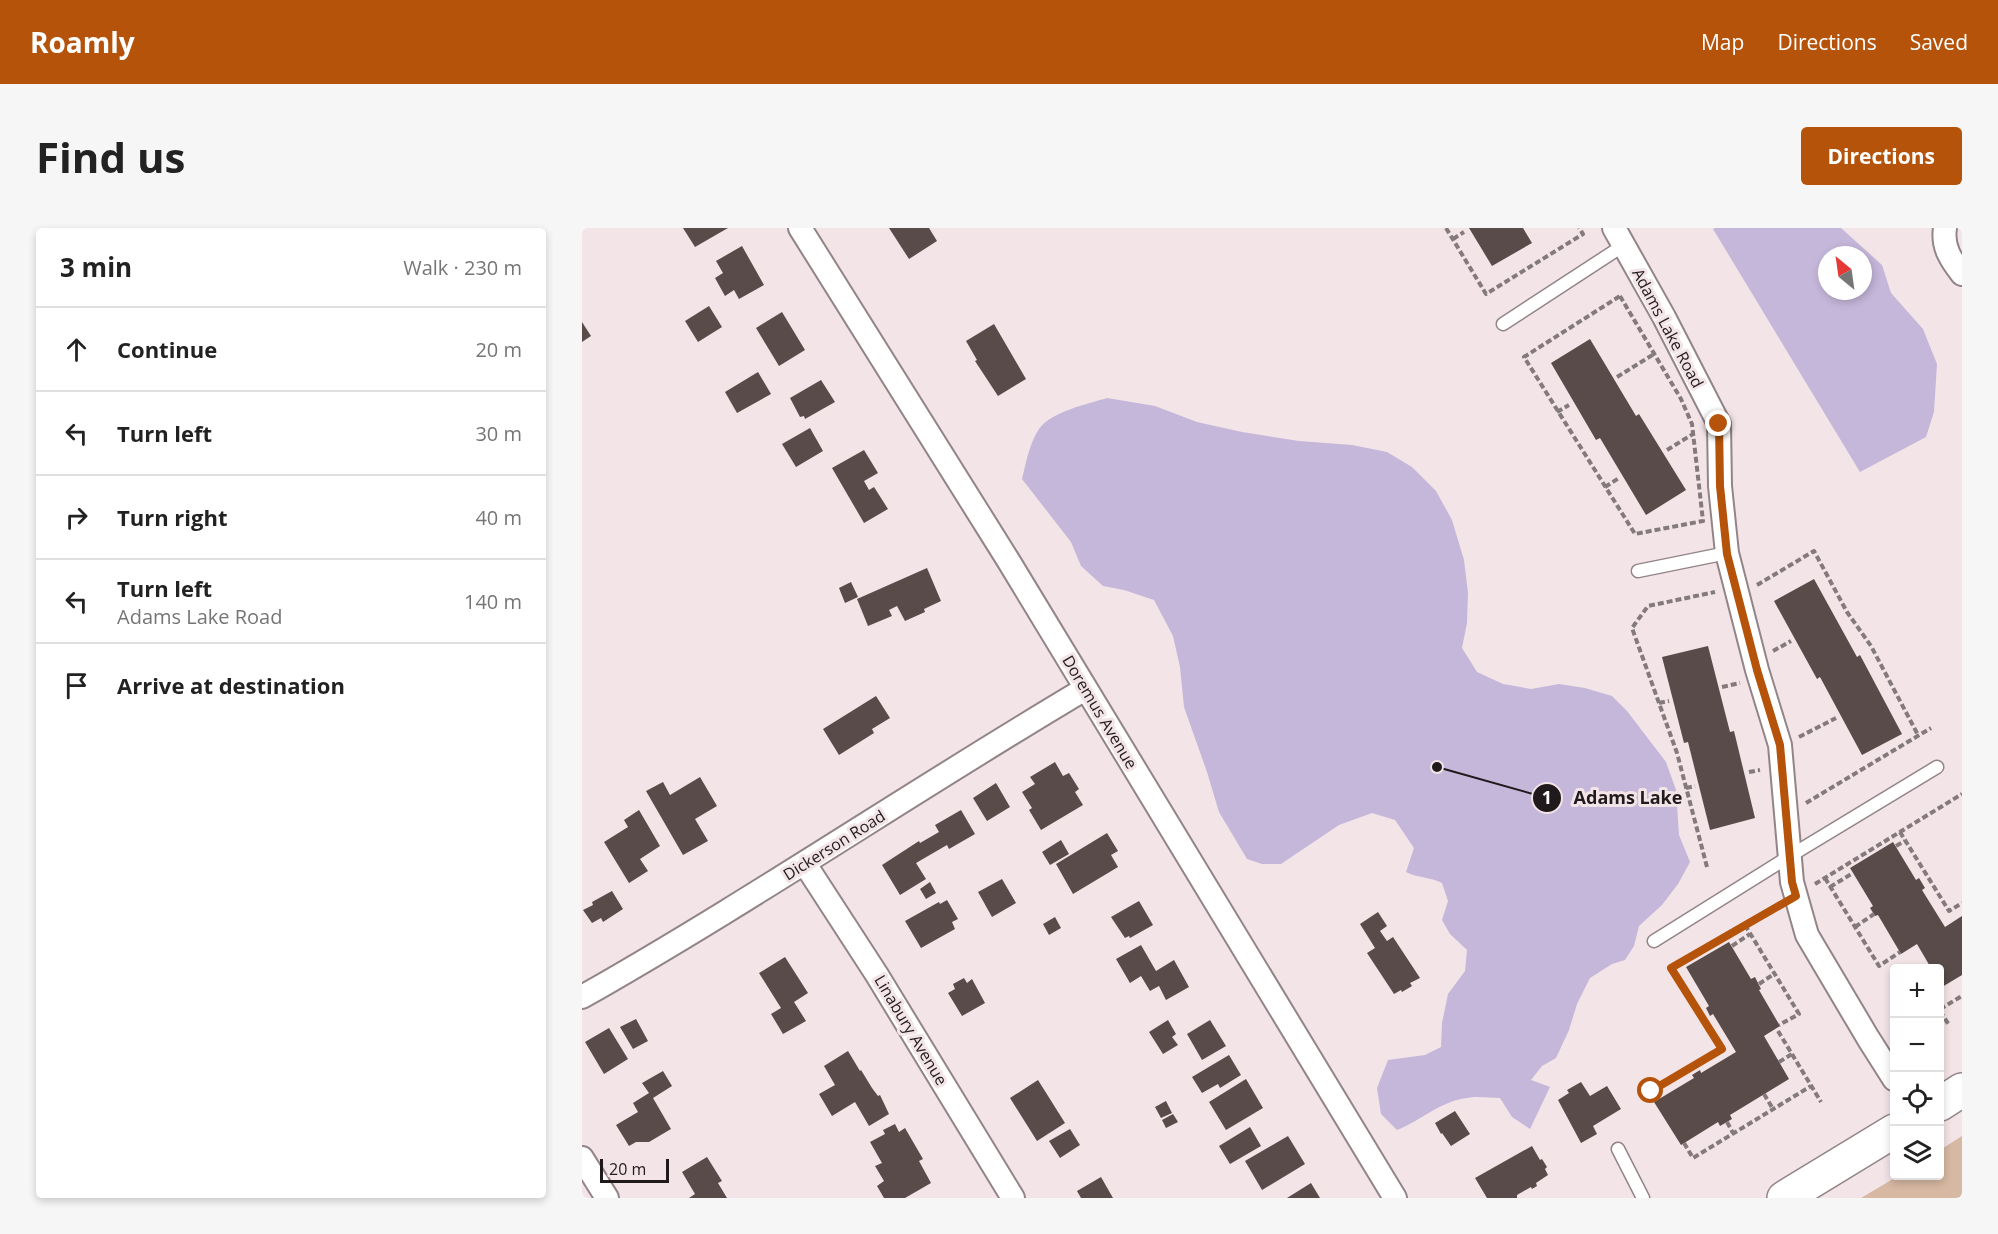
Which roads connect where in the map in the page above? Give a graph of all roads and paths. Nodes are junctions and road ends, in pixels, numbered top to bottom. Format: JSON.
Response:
{"nodes":[{"id":1,"x":800,"y":228,"type":"edge"},
{"id":2,"x":1446,"y":228,"type":"edge"},
{"id":3,"x":1579,"y":228,"type":"edge"},
{"id":4,"x":1945,"y":228,"type":"edge"},
{"id":5,"x":1464,"y":232,"type":"dead end"},
{"id":6,"x":1619,"y":237,"type":"edge"},
{"id":7,"x":1453,"y":239,"type":"junction"},
{"id":8,"x":1962,"y":274,"type":"edge"},
{"id":9,"x":1503,"y":324,"type":"dead end"},
{"id":10,"x":1654,"y":354,"type":"junction"},
{"id":11,"x":1617,"y":377,"type":"dead end"},
{"id":12,"x":1569,"y":405,"type":"dead end"},
{"id":13,"x":1557,"y":412,"type":"junction"},
{"id":14,"x":1693,"y":434,"type":"junction"},
{"id":15,"x":1667,"y":450,"type":"dead end"},
{"id":16,"x":1619,"y":478,"type":"dead end"},
{"id":17,"x":1605,"y":487,"type":"junction"},
{"id":18,"x":1727,"y":554,"type":"junction"},
{"id":19,"x":1638,"y":572,"type":"dead end"},
{"id":20,"x":1748,"y":590,"type":"dead end"},
{"id":21,"x":1720,"y":601,"type":"dead end"},
{"id":22,"x":1791,"y":641,"type":"dead end"},
{"id":23,"x":1764,"y":655,"type":"dead end"},
{"id":24,"x":1738,"y":674,"type":"dead end"},
{"id":25,"x":1741,"y":683,"type":"junction"},
{"id":26,"x":1722,"y":687,"type":"dead end"},
{"id":27,"x":1742,"y":688,"type":"dead end"},
{"id":28,"x":1085,"y":689,"type":"junction"},
{"id":29,"x":1669,"y":701,"type":"dead end"},
{"id":30,"x":1659,"y":703,"type":"junction"},
{"id":31,"x":1836,"y":718,"type":"dead end"},
{"id":32,"x":1931,"y":728,"type":"dead end"},
{"id":33,"x":1918,"y":735,"type":"junction"},
{"id":34,"x":1793,"y":740,"type":"dead end"},
{"id":35,"x":1937,"y":767,"type":"dead end"},
{"id":36,"x":1695,"y":786,"type":"dead end"},
{"id":37,"x":1686,"y":788,"type":"junction"},
{"id":38,"x":1962,"y":794,"type":"edge"},
{"id":39,"x":1797,"y":809,"type":"dead end"},
{"id":40,"x":1900,"y":832,"type":"junction"},
{"id":41,"x":1905,"y":840,"type":"junction"},
{"id":42,"x":1896,"y":846,"type":"dead end"},
{"id":43,"x":1790,"y":856,"type":"junction"},
{"id":44,"x":805,"y":864,"type":"junction"},
{"id":45,"x":1707,"y":867,"type":"dead end"},
{"id":46,"x":1853,"y":873,"type":"dead end"},
{"id":47,"x":1825,"y":878,"type":"junction"},
{"id":48,"x":1930,"y":881,"type":"junction"},
{"id":49,"x":1923,"y":885,"type":"dead end"},
{"id":50,"x":1830,"y":887,"type":"junction"},
{"id":51,"x":1796,"y":896,"type":"junction"},
{"id":52,"x":1962,"y":903,"type":"edge"},
{"id":53,"x":1874,"y":914,"type":"dead end"},
{"id":54,"x":1745,"y":925,"type":"junction"},
{"id":55,"x":1855,"y":927,"type":"junction"},
{"id":56,"x":1750,"y":934,"type":"junction"},
{"id":57,"x":1654,"y":941,"type":"dead end"},
{"id":58,"x":1732,"y":946,"type":"dead end"},
{"id":59,"x":1900,"y":952,"type":"dead end"},
{"id":60,"x":1774,"y":974,"type":"junction"},
{"id":61,"x":1759,"y":984,"type":"dead end"},
{"id":62,"x":1962,"y":996,"type":"edge"},
{"id":63,"x":582,"y":997,"type":"edge"},
{"id":64,"x":1944,"y":1007,"type":"edge"},
{"id":65,"x":1944,"y":1017,"type":"edge"},
{"id":66,"x":1779,"y":1025,"type":"dead end"},
{"id":67,"x":1949,"y":1025,"type":"dead end"},
{"id":68,"x":1778,"y":1031,"type":"dead end"},
{"id":69,"x":1792,"y":1054,"type":"junction"},
{"id":70,"x":1779,"y":1062,"type":"dead end"},
{"id":71,"x":1890,"y":1072,"type":"edge"},
{"id":72,"x":1811,"y":1086,"type":"junction"},
{"id":73,"x":1962,"y":1090,"type":"edge"},
{"id":74,"x":1651,"y":1091,"type":"dead end"},
{"id":75,"x":1764,"y":1094,"type":"dead end"},
{"id":76,"x":1944,"y":1101,"type":"edge"},
{"id":77,"x":1821,"y":1102,"type":"dead end"},
{"id":78,"x":1773,"y":1109,"type":"junction"},
{"id":79,"x":1727,"y":1122,"type":"dead end"},
{"id":80,"x":1733,"y":1133,"type":"junction"},
{"id":81,"x":1890,"y":1133,"type":"edge"},
{"id":82,"x":1684,"y":1143,"type":"dead end"},
{"id":83,"x":1618,"y":1149,"type":"dead end"},
{"id":84,"x":582,"y":1158,"type":"edge"},
{"id":85,"x":607,"y":1198,"type":"edge"},
{"id":86,"x":1013,"y":1198,"type":"edge"},
{"id":87,"x":1395,"y":1198,"type":"edge"},
{"id":88,"x":1643,"y":1198,"type":"edge"},
{"id":89,"x":1784,"y":1198,"type":"edge"}],
"edges":[{"from":1,"to":28,"type":"street","name":"Doremus Avenue"},
{"from":2,"to":7,"type":"path"},
{"from":3,"to":7,"type":"path"},
{"from":4,"to":8,"type":"street"},
{"from":5,"to":7,"type":"path"},
{"from":6,"to":9,"type":"lane"},
{"from":6,"to":18,"type":"street","name":"Adams Lake Road"},
{"from":10,"to":11,"type":"path"},
{"from":10,"to":13,"type":"path"},
{"from":10,"to":14,"type":"path"},
{"from":12,"to":13,"type":"path"},
{"from":13,"to":17,"type":"path"},
{"from":14,"to":15,"type":"path"},
{"from":14,"to":17,"type":"path"},
{"from":16,"to":17,"type":"path"},
{"from":18,"to":19,"type":"lane"},
{"from":18,"to":43,"type":"street","name":"Adams Lake Road"},
{"from":20,"to":33,"type":"path"},
{"from":21,"to":30,"type":"path"},
{"from":22,"to":23,"type":"path"},
{"from":24,"to":25,"type":"path"},
{"from":25,"to":26,"type":"path"},
{"from":25,"to":27,"type":"path"},
{"from":28,"to":44,"type":"street","name":"Dickerson Road"},
{"from":28,"to":87,"type":"street","name":"Doremus Avenue"},
{"from":29,"to":30,"type":"path"},
{"from":30,"to":37,"type":"path"},
{"from":31,"to":34,"type":"path"},
{"from":32,"to":33,"type":"path"},
{"from":33,"to":39,"type":"path"},
{"from":35,"to":43,"type":"lane"},
{"from":36,"to":37,"type":"path"},
{"from":37,"to":45,"type":"path"},
{"from":38,"to":40,"type":"path"},
{"from":40,"to":41,"type":"path"},
{"from":40,"to":47,"type":"path"},
{"from":41,"to":42,"type":"path"},
{"from":41,"to":48,"type":"path"},
{"from":43,"to":51,"type":"street","name":"Adams Lake Road"},
{"from":43,"to":57,"type":"lane"},
{"from":44,"to":63,"type":"street","name":"Dickerson Road"},
{"from":44,"to":86,"type":"street","name":"Linabury Avenue"},
{"from":46,"to":50,"type":"path"},
{"from":47,"to":50,"type":"path"},
{"from":47,"to":51,"type":"path"},
{"from":48,"to":49,"type":"path"},
{"from":48,"to":52,"type":"path"},
{"from":50,"to":55,"type":"path"},
{"from":51,"to":54,"type":"path"},
{"from":51,"to":71,"type":"street","name":"Adams Lake Road"},
{"from":53,"to":55,"type":"path"},
{"from":54,"to":56,"type":"path"},
{"from":54,"to":74,"type":"path"},
{"from":55,"to":59,"type":"path"},
{"from":56,"to":58,"type":"path"},
{"from":56,"to":60,"type":"path"},
{"from":60,"to":61,"type":"path"},
{"from":60,"to":66,"type":"path"},
{"from":62,"to":64,"type":"path"},
{"from":65,"to":67,"type":"path"},
{"from":68,"to":69,"type":"path"},
{"from":69,"to":70,"type":"path"},
{"from":69,"to":72,"type":"path"},
{"from":72,"to":77,"type":"path"},
{"from":72,"to":78,"type":"path"},
{"from":73,"to":76,"type":"main road"},
{"from":75,"to":78,"type":"path"},
{"from":78,"to":80,"type":"path"},
{"from":79,"to":80,"type":"path"},
{"from":80,"to":82,"type":"path"},
{"from":81,"to":89,"type":"main road"},
{"from":83,"to":88,"type":"lane"},
{"from":84,"to":85,"type":"street"}]}
